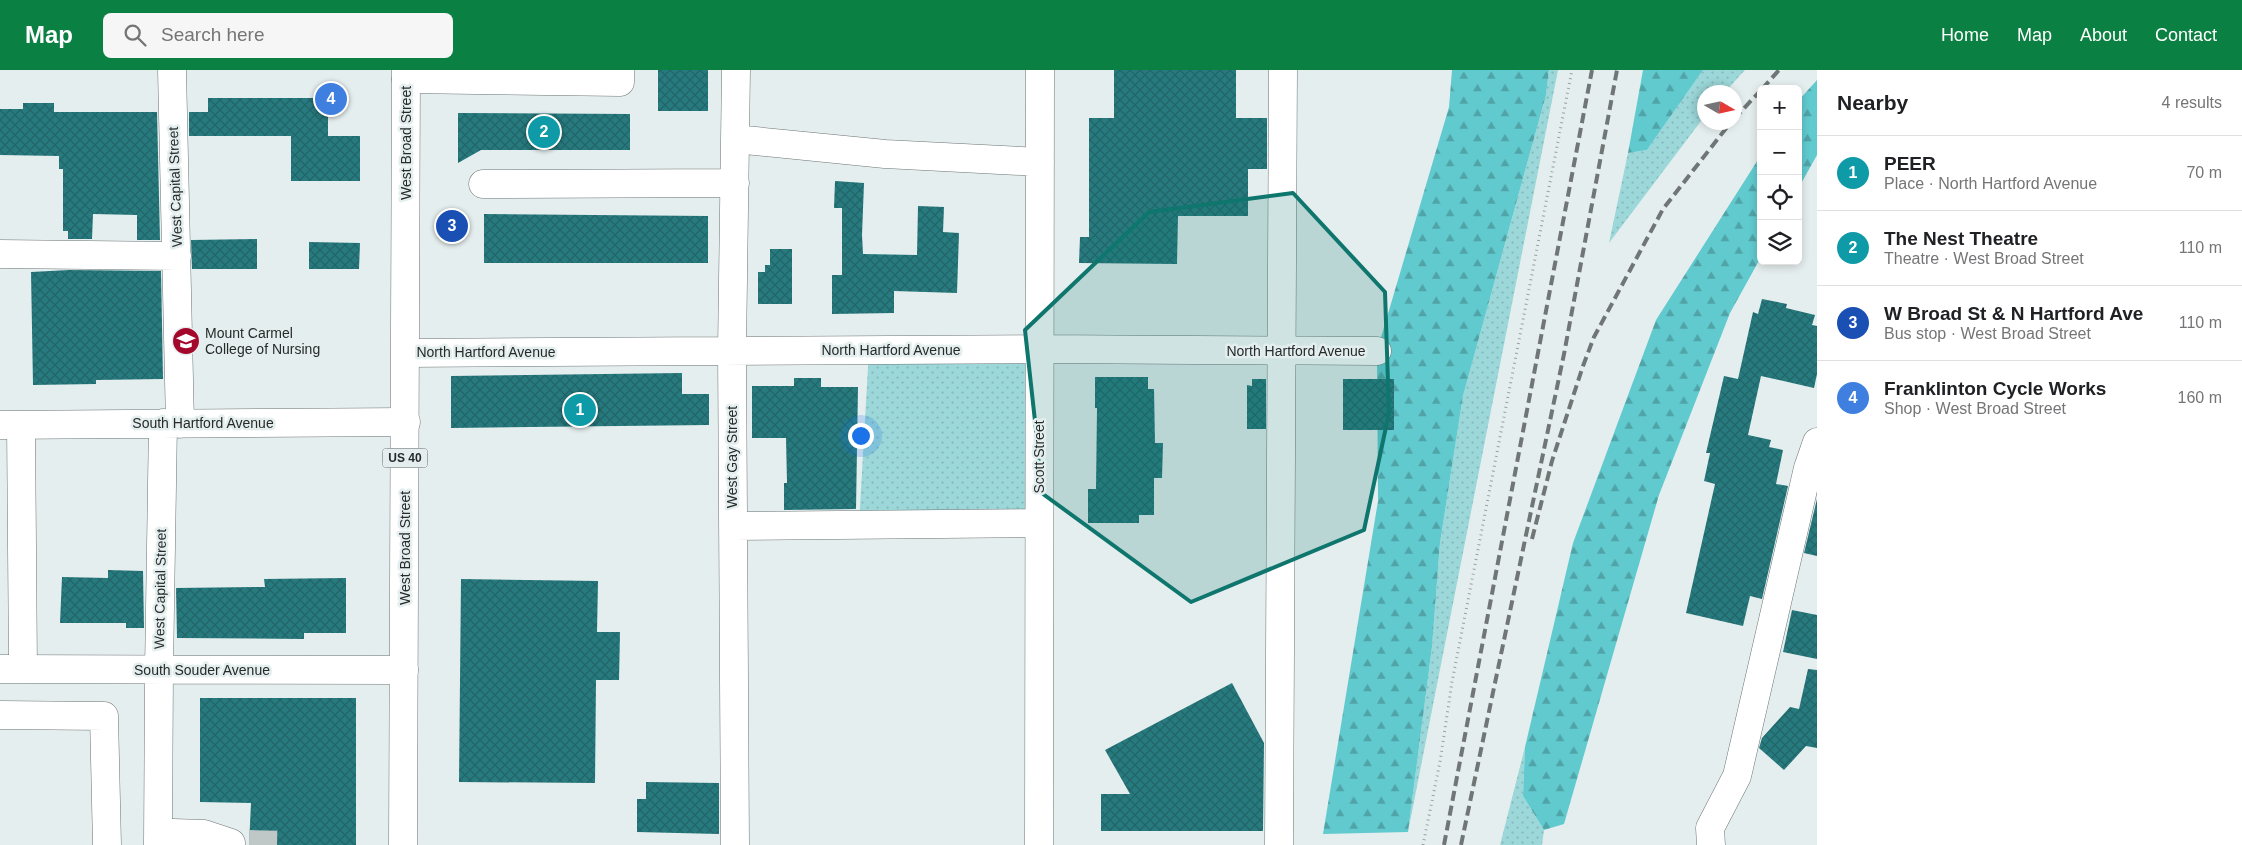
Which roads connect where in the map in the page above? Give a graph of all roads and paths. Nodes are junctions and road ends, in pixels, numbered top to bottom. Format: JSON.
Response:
{"nodes":[{"id":1,"x":172,"y":70,"type":"edge"},
{"id":2,"x":620,"y":70,"type":"edge"},
{"id":3,"x":736,"y":70,"type":"edge"},
{"id":4,"x":1040,"y":70,"type":"edge"},
{"id":5,"x":1283,"y":70,"type":"edge"},
{"id":6,"x":1572,"y":70,"type":"edge"},
{"id":7,"x":406,"y":74,"type":"edge"},
{"id":8,"x":735,"y":139,"type":"junction"},
{"id":9,"x":1040,"y":162,"type":"junction"},
{"id":10,"x":734,"y":183,"type":"junction"},
{"id":11,"x":483,"y":184,"type":"dead end"},
{"id":12,"x":0,"y":254,"type":"edge"},
{"id":13,"x":177,"y":256,"type":"junction"},
{"id":14,"x":1039,"y":349,"type":"junction"},
{"id":15,"x":732,"y":350,"type":"junction"},
{"id":16,"x":1281,"y":351,"type":"junction"},
{"id":17,"x":1377,"y":352,"type":"dead end"},
{"id":18,"x":406,"y":353,"type":"junction"},
{"id":19,"x":406,"y":422,"type":"junction"},
{"id":20,"x":172,"y":423,"type":"junction"},
{"id":21,"x":10,"y":425,"type":"edge"},
{"id":22,"x":1817,"y":442,"type":"edge"},
{"id":23,"x":11,"y":483,"type":"edge"},
{"id":24,"x":1039,"y":523,"type":"junction"},
{"id":25,"x":733,"y":526,"type":"junction"},
{"id":26,"x":12,"y":669,"type":"edge"},
{"id":27,"x":159,"y":670,"type":"junction"},
{"id":28,"x":404,"y":670,"type":"junction"},
{"id":29,"x":0,"y":715,"type":"edge"},
{"id":30,"x":234,"y":844,"type":"edge"},
{"id":31,"x":107,"y":845,"type":"edge"},
{"id":32,"x":158,"y":845,"type":"edge"},
{"id":33,"x":403,"y":845,"type":"edge"},
{"id":34,"x":735,"y":845,"type":"edge"},
{"id":35,"x":1038,"y":845,"type":"edge"},
{"id":36,"x":1279,"y":845,"type":"edge"},
{"id":37,"x":1423,"y":845,"type":"edge"},
{"id":38,"x":1711,"y":845,"type":"edge"}],
"edges":[{"from":1,"to":13,"type":"street","name":"West Capital Street"},
{"from":2,"to":7,"type":"street"},
{"from":3,"to":8,"type":"street","name":"West Gay Street"},
{"from":4,"to":9,"type":"street","name":"Scott Street"},
{"from":5,"to":16,"type":"street"},
{"from":6,"to":37,"type":"path"},
{"from":7,"to":18,"type":"street","name":"West Broad Street","number":"US 40"},
{"from":8,"to":9,"type":"street"},
{"from":8,"to":10,"type":"street","name":"West Gay Street"},
{"from":9,"to":14,"type":"street","name":"Scott Street"},
{"from":10,"to":11,"type":"street"},
{"from":10,"to":15,"type":"street","name":"West Gay Street"},
{"from":12,"to":13,"type":"street"},
{"from":13,"to":20,"type":"street","name":"West Capital Street"},
{"from":14,"to":15,"type":"street","name":"North Hartford Avenue"},
{"from":14,"to":16,"type":"street","name":"North Hartford Avenue"},
{"from":14,"to":24,"type":"street","name":"Scott Street"},
{"from":15,"to":18,"type":"street","name":"North Hartford Avenue"},
{"from":15,"to":25,"type":"street","name":"West Gay Street"},
{"from":16,"to":17,"type":"street","name":"North Hartford Avenue"},
{"from":16,"to":36,"type":"street"},
{"from":18,"to":19,"type":"street","name":"West Broad Street","number":"US 40"},
{"from":19,"to":20,"type":"street","name":"South Hartford Avenue"},
{"from":19,"to":28,"type":"street","name":"West Broad Street","number":"US 40"},
{"from":20,"to":21,"type":"street","name":"South Hartford Avenue"},
{"from":20,"to":27,"type":"street","name":"West Capital Street"},
{"from":21,"to":23,"type":"street"},
{"from":22,"to":38,"type":"street"},
{"from":23,"to":26,"type":"street"},
{"from":24,"to":25,"type":"street"},
{"from":24,"to":35,"type":"street","name":"Scott Street"},
{"from":25,"to":34,"type":"street","name":"West Gay Street"},
{"from":26,"to":27,"type":"street","name":"South Souder Avenue"},
{"from":27,"to":28,"type":"street","name":"South Souder Avenue"},
{"from":27,"to":32,"type":"street","name":"West Capital Street"},
{"from":28,"to":33,"type":"street","name":"West Broad Street","number":"US 40"},
{"from":29,"to":31,"type":"street"},
{"from":30,"to":32,"type":"street"}]}
